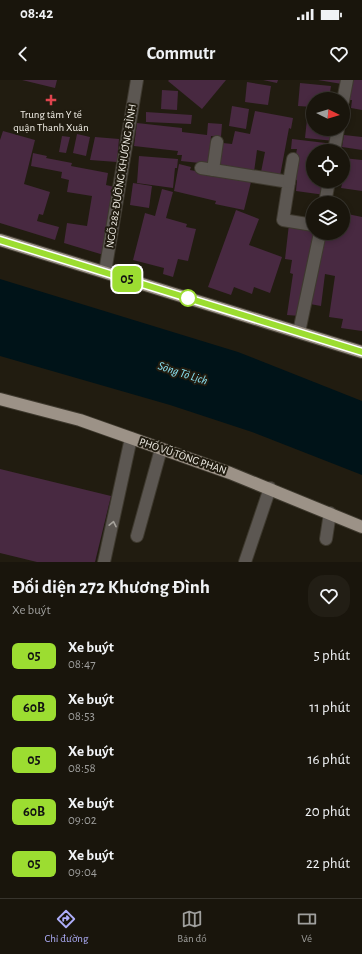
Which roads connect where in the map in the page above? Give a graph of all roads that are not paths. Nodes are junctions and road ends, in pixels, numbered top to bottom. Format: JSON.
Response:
{"nodes":[{"id":1,"x":137,"y":80,"type":"edge"},
{"id":2,"x":347,"y":80,"type":"edge"},
{"id":3,"x":345,"y":92,"type":"edge"},
{"id":4,"x":217,"y":142,"type":"dead end"},
{"id":5,"x":293,"y":160,"type":"dead end"},
{"id":6,"x":289,"y":182,"type":"junction"},
{"id":7,"x":306,"y":224,"type":"edge"},
{"id":8,"x":0,"y":240,"type":"edge"},
{"id":9,"x":319,"y":240,"type":"edge"},
{"id":10,"x":105,"y":272,"type":"junction"},
{"id":11,"x":299,"y":332,"type":"junction"},
{"id":12,"x":362,"y":352,"type":"edge"},
{"id":13,"x":0,"y":399,"type":"edge"},
{"id":14,"x":131,"y":438,"type":"junction"},
{"id":15,"x":161,"y":449,"type":"junction"},
{"id":16,"x":270,"y":488,"type":"junction"},
{"id":17,"x":330,"y":513,"type":"junction"},
{"id":18,"x":362,"y":527,"type":"edge"},
{"id":19,"x":137,"y":536,"type":"dead end"},
{"id":20,"x":326,"y":539,"type":"dead end"},
{"id":21,"x":104,"y":562,"type":"edge"},
{"id":22,"x":245,"y":562,"type":"edge"}],
"edges":[{"from":1,"to":10,"type":"lane","name":"NGÕ 282 ĐƯỜNG KHƯƠNG ĐÌNH"},
{"from":2,"to":3,"type":"lane"},
{"from":4,"to":6,"type":"lane"},
{"from":5,"to":6,"type":"lane"},
{"from":6,"to":7,"type":"lane"},
{"from":8,"to":10,"type":"main road"},
{"from":9,"to":11,"type":"lane"},
{"from":10,"to":11,"type":"main road"},
{"from":11,"to":12,"type":"main road"},
{"from":13,"to":14,"type":"main road","name":"PHỐ VŨ TÔNG PHAN"},
{"from":14,"to":15,"type":"main road","name":"PHỐ VŨ TÔNG PHAN"},
{"from":21,"to":14,"type":"lane","one_way":true},
{"from":15,"to":16,"type":"main road","name":"PHỐ VŨ TÔNG PHAN"},
{"from":15,"to":19,"type":"lane"},
{"from":16,"to":17,"type":"main road","name":"PHỐ VŨ TÔNG PHAN"},
{"from":16,"to":22,"type":"lane"},
{"from":17,"to":18,"type":"main road","name":"PHỐ VŨ TÔNG PHAN"},
{"from":17,"to":20,"type":"lane"}]}
